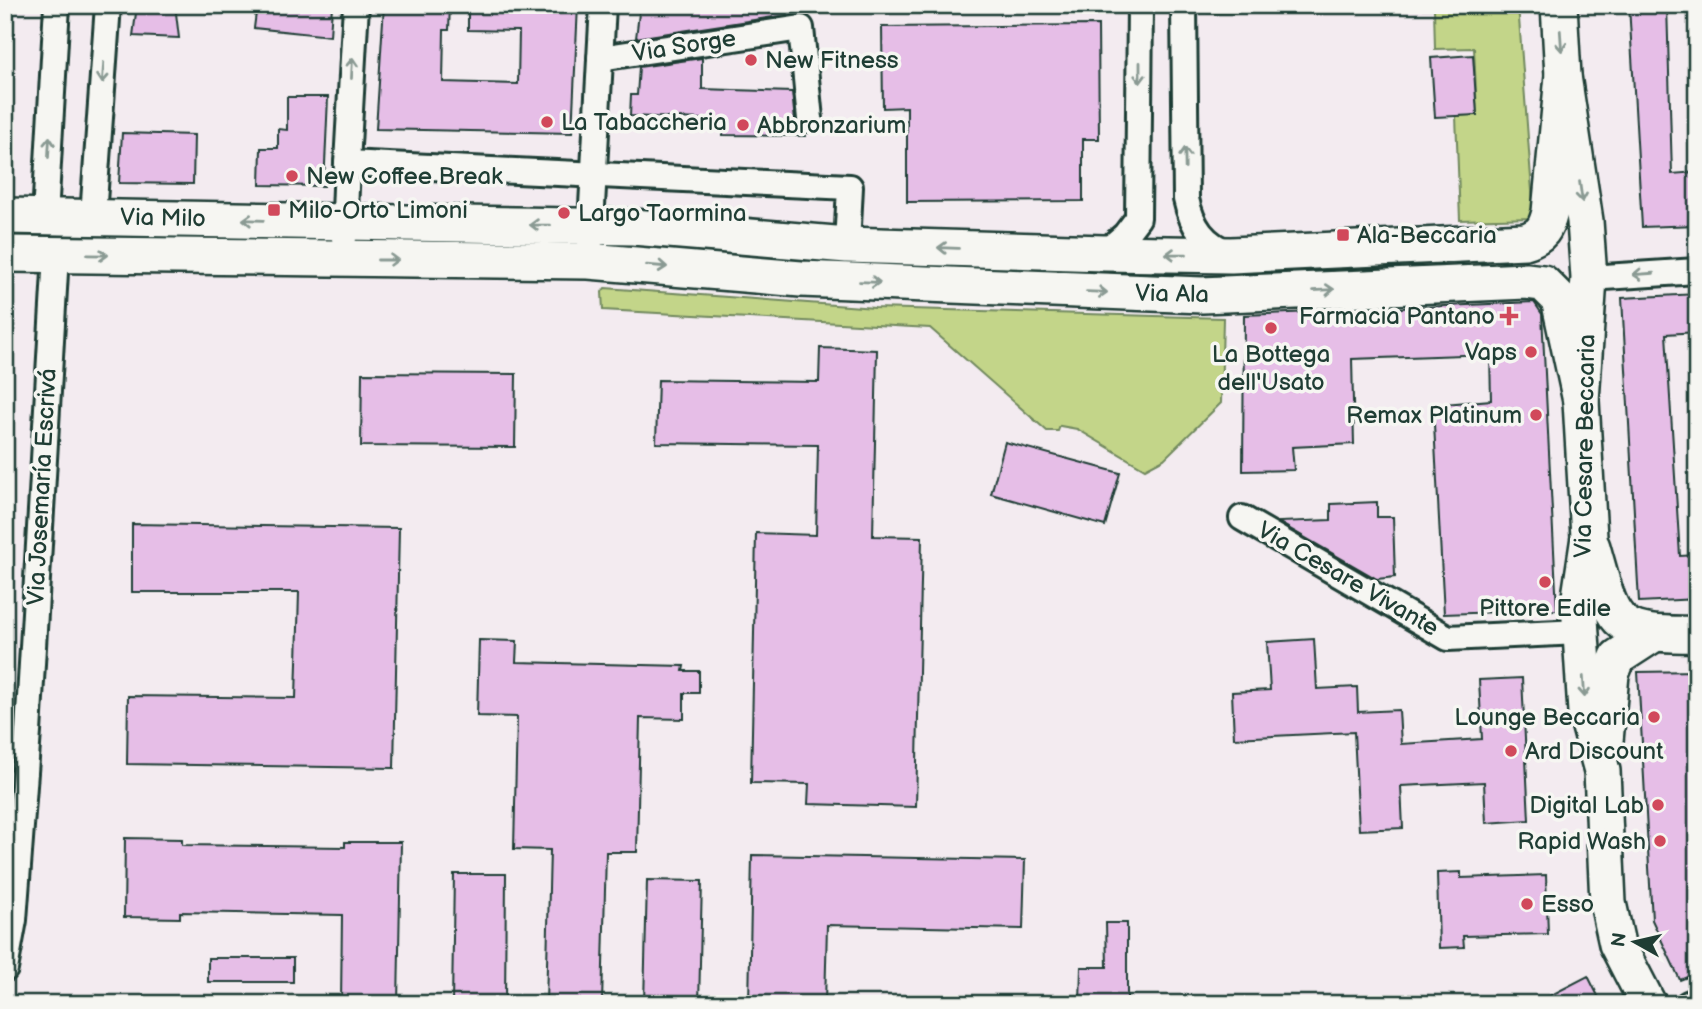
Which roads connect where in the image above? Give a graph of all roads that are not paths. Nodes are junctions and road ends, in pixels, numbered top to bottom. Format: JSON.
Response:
{"nodes":[{"id":1,"x":57,"y":5,"type":"edge"},
{"id":2,"x":108,"y":5,"type":"edge"},
{"id":3,"x":356,"y":5,"type":"edge"},
{"id":4,"x":603,"y":5,"type":"edge"},
{"id":5,"x":1140,"y":5,"type":"edge"},
{"id":6,"x":1184,"y":5,"type":"edge"},
{"id":7,"x":1559,"y":5,"type":"edge"},
{"id":8,"x":600,"y":58,"type":"junction"},
{"id":9,"x":1563,"y":76,"type":"junction"},
{"id":10,"x":810,"y":119,"type":"dead end"},
{"id":11,"x":347,"y":163,"type":"junction"},
{"id":12,"x":594,"y":175,"type":"junction"},
{"id":13,"x":5,"y":216,"type":"edge"},
{"id":14,"x":46,"y":216,"type":"junction"},
{"id":15,"x":93,"y":216,"type":"junction"},
{"id":16,"x":333,"y":222,"type":"junction"},
{"id":17,"x":591,"y":226,"type":"junction"},
{"id":18,"x":847,"y":245,"type":"junction"},
{"id":19,"x":1104,"y":253,"type":"junction"},
{"id":20,"x":5,"y":254,"type":"edge"},
{"id":21,"x":56,"y":255,"type":"junction"},
{"id":22,"x":1231,"y":255,"type":"junction"},
{"id":23,"x":331,"y":259,"type":"junction"},
{"id":24,"x":589,"y":261,"type":"junction"},
{"id":25,"x":1697,"y":271,"type":"edge"},
{"id":26,"x":1589,"y":278,"type":"junction"},
{"id":27,"x":1581,"y":401,"type":"junction"},
{"id":28,"x":1242,"y":518,"type":"dead end"},
{"id":29,"x":1589,"y":537,"type":"junction"},
{"id":30,"x":1580,"y":632,"type":"junction"},
{"id":31,"x":1697,"y":634,"type":"edge"},
{"id":32,"x":1652,"y":635,"type":"junction"},
{"id":33,"x":1602,"y":771,"type":"junction"},
{"id":34,"x":5,"y":969,"type":"edge"},
{"id":35,"x":1697,"y":1000,"type":"edge"},
{"id":36,"x":1648,"y":1004,"type":"edge"},
{"id":37,"x":1688,"y":1004,"type":"edge"}],
"edges":[{"from":14,"to":1,"type":"street","one_way":true},
{"from":2,"to":15,"type":"street","one_way":true},
{"from":11,"to":3,"type":"street","one_way":true},
{"from":4,"to":8,"type":"street"},
{"from":5,"to":19,"type":"street","one_way":true},
{"from":22,"to":6,"type":"street","one_way":true},
{"from":7,"to":9,"type":"main road","name":"Via Cesare Beccaria","one_way":true},
{"from":8,"to":10,"type":"street","name":"Via Sorge"},
{"from":8,"to":12,"type":"street"},
{"from":9,"to":22,"type":"main road","name":"Via Ala"},
{"from":9,"to":26,"type":"main road","name":"Via Cesare Beccaria","one_way":true},
{"from":11,"to":12,"type":"street"},
{"from":11,"to":16,"type":"street"},
{"from":12,"to":17,"type":"street"},
{"from":12,"to":18,"type":"street"},
{"from":13,"to":14,"type":"main road","name":"Via Milo"},
{"from":14,"to":15,"type":"main road","name":"Via Milo"},
{"from":16,"to":15,"type":"main road","name":"Via Milo","one_way":true},
{"from":17,"to":16,"type":"main road","name":"Via Milo","one_way":true},
{"from":16,"to":23,"type":"street"},
{"from":17,"to":18,"type":"main road","name":"Via Ala"},
{"from":17,"to":24,"type":"street"},
{"from":19,"to":18,"type":"main road","name":"Via Ala","one_way":true},
{"from":22,"to":19,"type":"main road","name":"Via Ala","one_way":true},
{"from":20,"to":21,"type":"main road","name":"Via Milo"},
{"from":21,"to":23,"type":"main road","name":"Via Milo","one_way":true},
{"from":21,"to":34,"type":"street","name":"Via Josemaría Escrivá"},
{"from":23,"to":24,"type":"main road","name":"Via Milo","one_way":true},
{"from":24,"to":27,"type":"main road","name":"Via Ala","one_way":true},
{"from":25,"to":26,"type":"street","one_way":true},
{"from":26,"to":27,"type":"main road","name":"Via Cesare Beccaria"},
{"from":27,"to":29,"type":"main road","name":"Via Cesare Beccaria"},
{"from":28,"to":30,"type":"street","name":"Via Cesare Vivante"},
{"from":29,"to":30,"type":"main road","name":"Via Cesare Beccaria"},
{"from":29,"to":32,"type":"main road"},
{"from":30,"to":33,"type":"main road","name":"Via Cesare Beccaria","one_way":true},
{"from":31,"to":32,"type":"main road"},
{"from":32,"to":33,"type":"main road"},
{"from":33,"to":36,"type":"main road","name":"Via Cesare Beccaria"},
{"from":35,"to":37,"type":"street"}]}
